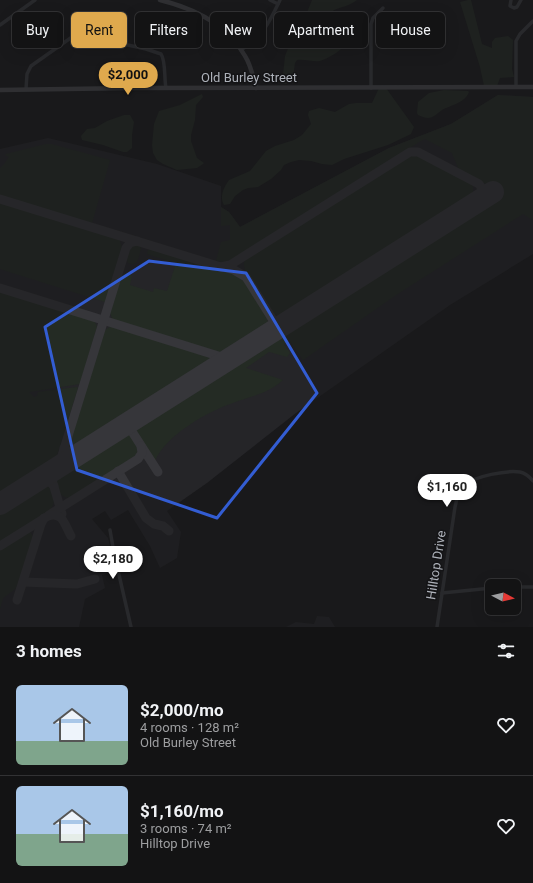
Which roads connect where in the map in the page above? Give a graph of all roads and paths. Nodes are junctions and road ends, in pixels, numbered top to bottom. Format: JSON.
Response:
{"nodes":[{"id":1,"x":35,"y":0,"type":"edge"},
{"id":2,"x":160,"y":0,"type":"edge"},
{"id":3,"x":270,"y":0,"type":"edge"},
{"id":4,"x":280,"y":0,"type":"edge"},
{"id":5,"x":511,"y":0,"type":"edge"},
{"id":6,"x":521,"y":0,"type":"edge"},
{"id":7,"x":278,"y":4,"type":"junction"},
{"id":8,"x":383,"y":8,"type":"dead end"},
{"id":9,"x":533,"y":21,"type":"edge"},
{"id":10,"x":0,"y":25,"type":"edge"},
{"id":11,"x":241,"y":50,"type":"junction"},
{"id":12,"x":516,"y":87,"type":"junction"},
{"id":13,"x":533,"y":87,"type":"edge"},
{"id":14,"x":166,"y":88,"type":"junction"},
{"id":15,"x":256,"y":88,"type":"junction"},
{"id":16,"x":371,"y":88,"type":"junction"},
{"id":17,"x":26,"y":89,"type":"junction"},
{"id":18,"x":0,"y":90,"type":"edge"},
{"id":19,"x":533,"y":480,"type":"edge"},
{"id":20,"x":110,"y":530,"type":"dead end"},
{"id":21,"x":521,"y":587,"type":"edge"},
{"id":22,"x":533,"y":587,"type":"edge"},
{"id":23,"x":485,"y":589,"type":"edge"},
{"id":24,"x":442,"y":593,"type":"junction"},
{"id":25,"x":131,"y":627,"type":"edge"},
{"id":26,"x":437,"y":627,"type":"edge"}],
"edges":[{"from":1,"to":10,"type":"street"},
{"from":2,"to":11,"type":"main road"},
{"from":3,"to":7,"type":"street"},
{"from":4,"to":7,"type":"street"},
{"from":5,"to":6,"type":"street"},
{"from":7,"to":11,"type":"street"},
{"from":8,"to":16,"type":"street"},
{"from":9,"to":12,"type":"street"},
{"from":11,"to":15,"type":"main road"},
{"from":12,"to":13,"type":"main road","name":"Old Burley Street"},
{"from":12,"to":16,"type":"main road","name":"Old Burley Street"},
{"from":14,"to":15,"type":"main road","name":"Old Burley Street"},
{"from":14,"to":17,"type":"main road","name":"Old Burley Street"},
{"from":14,"to":17,"type":"street"},
{"from":15,"to":16,"type":"main road","name":"Old Burley Street"},
{"from":17,"to":18,"type":"main road","name":"Old Burley Street"},
{"from":19,"to":24,"type":"street","name":"Hilltop Drive"},
{"from":20,"to":25,"type":"street"},
{"from":21,"to":22,"type":"street"},
{"from":23,"to":24,"type":"street"},
{"from":24,"to":26,"type":"street","name":"Hilltop Drive"}]}
